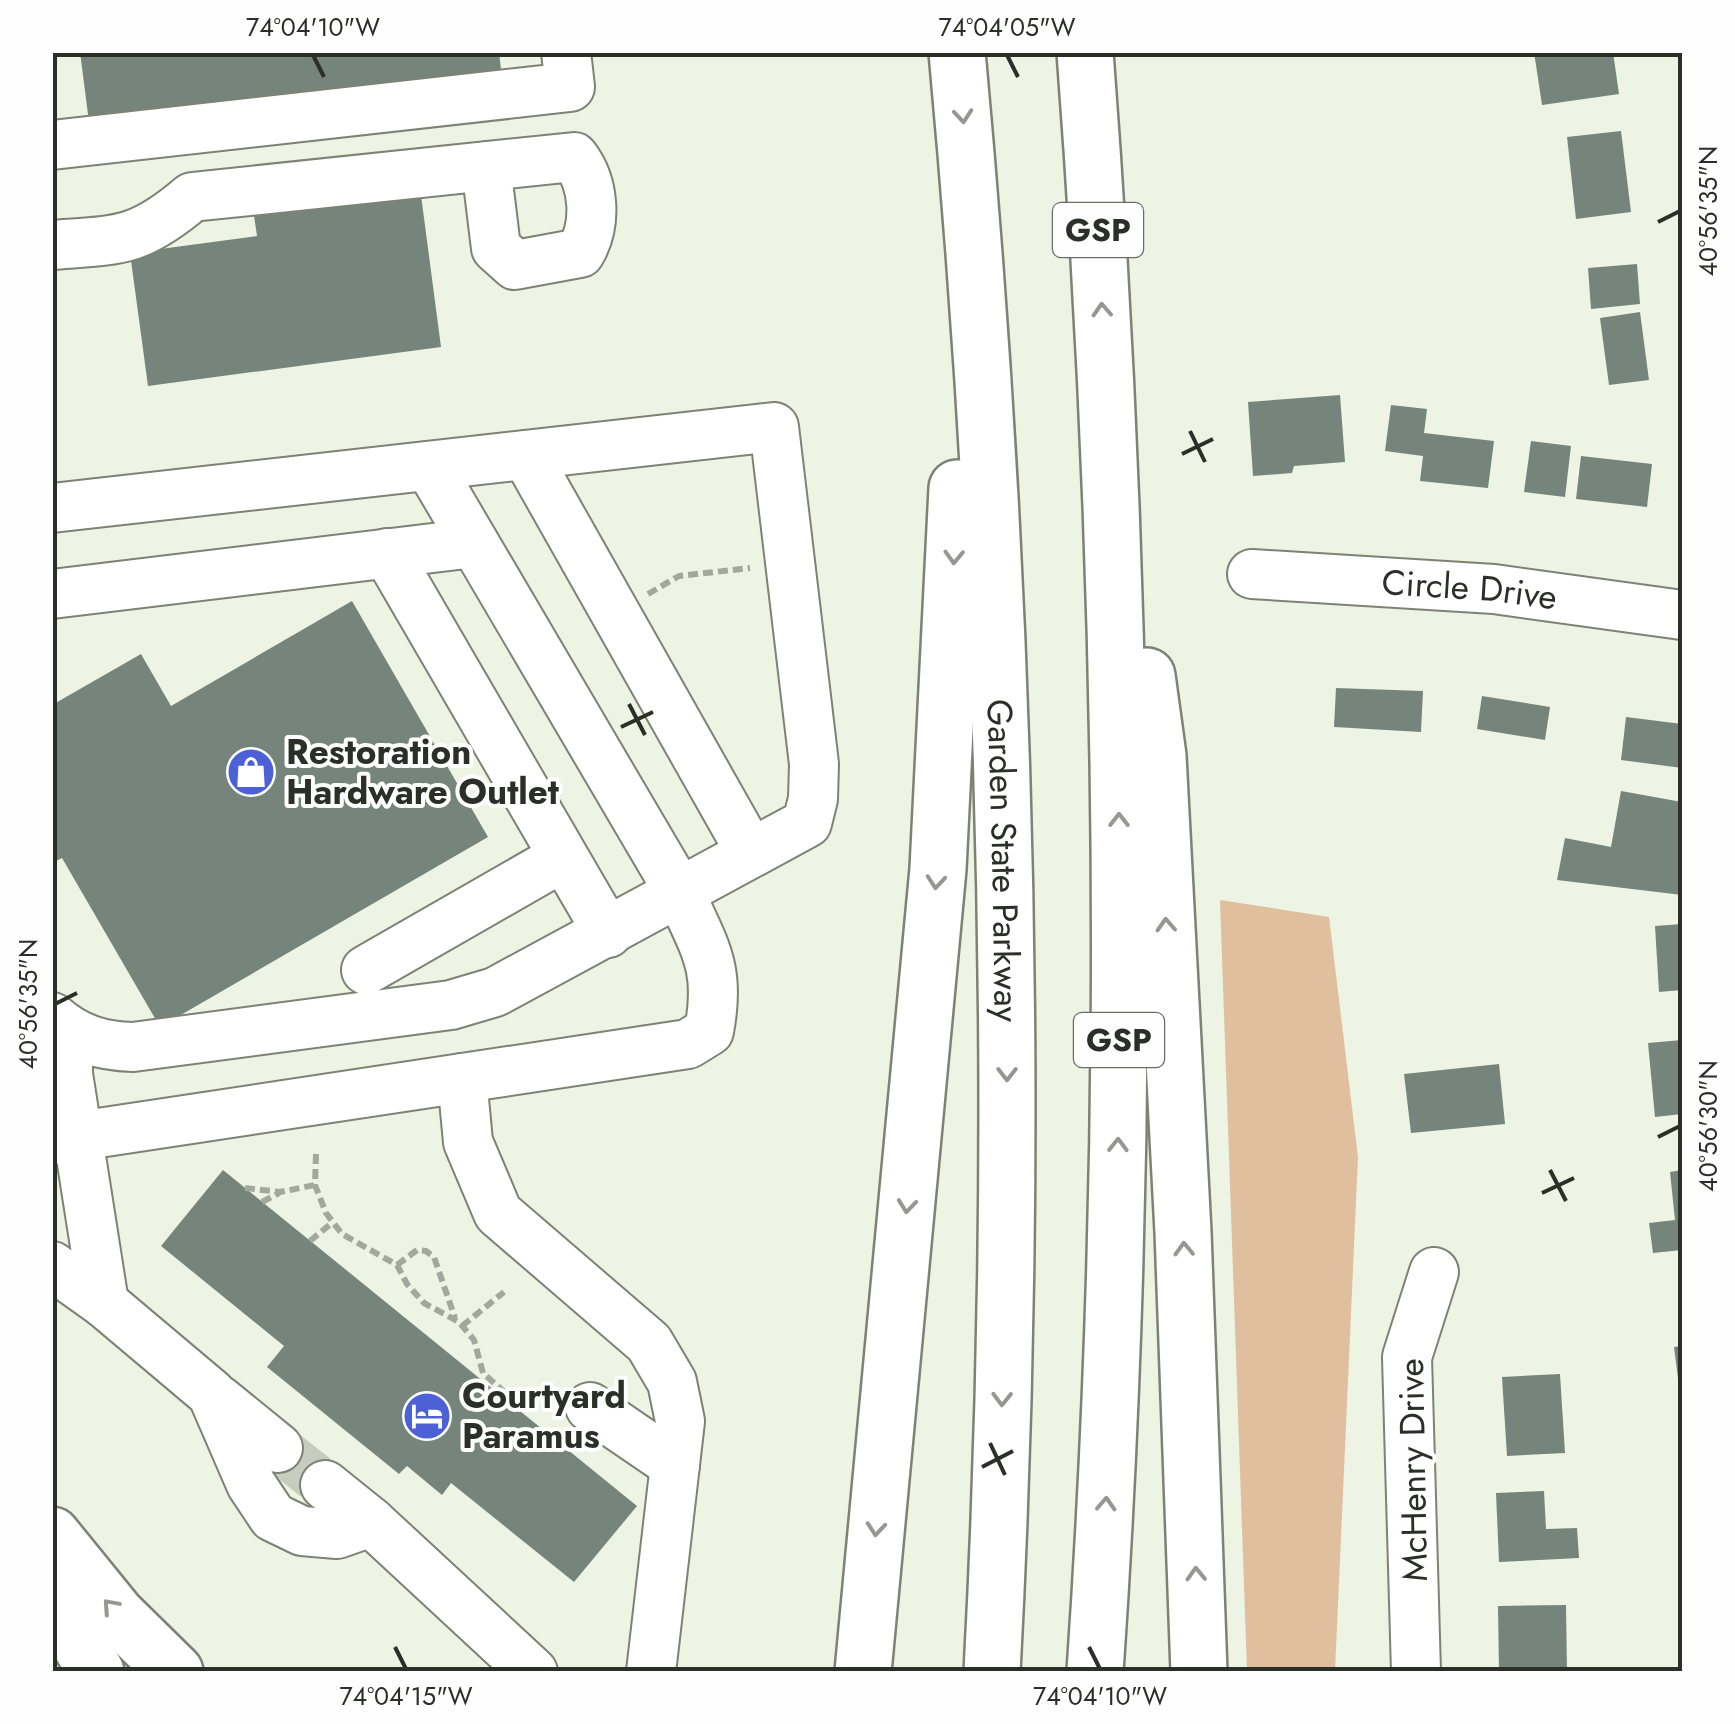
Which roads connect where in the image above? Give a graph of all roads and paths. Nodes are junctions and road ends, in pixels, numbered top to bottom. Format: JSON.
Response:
{"nodes":[{"id":1,"x":566,"y":52,"type":"edge"},
{"id":2,"x":957,"y":52,"type":"edge"},
{"id":3,"x":1084,"y":52,"type":"edge"},
{"id":4,"x":52,"y":145,"type":"edge"},
{"id":5,"x":486,"y":166,"type":"dead end"},
{"id":6,"x":969,"y":180,"type":"junction"},
{"id":7,"x":52,"y":245,"type":"edge"},
{"id":8,"x":1107,"y":407,"type":"junction"},
{"id":9,"x":526,"y":455,"type":"junction"},
{"id":10,"x":430,"y":466,"type":"junction"},
{"id":11,"x":52,"y":508,"type":"edge"},
{"id":12,"x":474,"y":542,"type":"junction"},
{"id":13,"x":386,"y":553,"type":"junction"},
{"id":14,"x":763,"y":566,"type":"dead end"},
{"id":15,"x":1252,"y":574,"type":"dead end"},
{"id":16,"x":52,"y":594,"type":"edge"},
{"id":17,"x":638,"y":599,"type":"dead end"},
{"id":18,"x":1682,"y":615,"type":"edge"},
{"id":19,"x":752,"y":854,"type":"junction"},
{"id":20,"x":563,"y":857,"type":"junction"},
{"id":21,"x":680,"y":893,"type":"junction"},
{"id":22,"x":608,"y":934,"type":"junction"},
{"id":23,"x":366,"y":970,"type":"dead end"},
{"id":24,"x":60,"y":1024,"type":"edge"},
{"id":25,"x":462,"y":1078,"type":"junction"},
{"id":26,"x":69,"y":1126,"type":"edge"},
{"id":27,"x":316,"y":1154,"type":"dead end"},
{"id":28,"x":315,"y":1185,"type":"junction"},
{"id":29,"x":245,"y":1188,"type":"dead end"},
{"id":30,"x":280,"y":1192,"type":"junction"},
{"id":31,"x":262,"y":1202,"type":"dead end"},
{"id":32,"x":333,"y":1222,"type":"junction"},
{"id":33,"x":310,"y":1241,"type":"dead end"},
{"id":34,"x":398,"y":1264,"type":"junction"},
{"id":35,"x":52,"y":1266,"type":"edge"},
{"id":36,"x":1434,"y":1272,"type":"dead end"},
{"id":37,"x":504,"y":1292,"type":"dead end"},
{"id":38,"x":104,"y":1303,"type":"junction"},
{"id":39,"x":459,"y":1323,"type":"junction"},
{"id":40,"x":212,"y":1394,"type":"junction"},
{"id":41,"x":510,"y":1397,"type":"dead end"},
{"id":42,"x":590,"y":1407,"type":"dead end"},
{"id":43,"x":278,"y":1448,"type":"tunnel mouth"},
{"id":44,"x":675,"y":1465,"type":"junction"},
{"id":45,"x":325,"y":1485,"type":"tunnel mouth"},
{"id":46,"x":371,"y":1522,"type":"junction"},
{"id":47,"x":52,"y":1535,"type":"edge"},
{"id":48,"x":52,"y":1596,"type":"edge"},
{"id":49,"x":96,"y":1672,"type":"edge"},
{"id":50,"x":175,"y":1672,"type":"edge"},
{"id":51,"x":534,"y":1672,"type":"edge"},
{"id":52,"x":651,"y":1672,"type":"edge"},
{"id":53,"x":863,"y":1672,"type":"edge"},
{"id":54,"x":992,"y":1672,"type":"edge"},
{"id":55,"x":1095,"y":1672,"type":"edge"},
{"id":56,"x":1199,"y":1672,"type":"edge"},
{"id":57,"x":1416,"y":1672,"type":"edge"}],
"edges":[{"from":1,"to":4,"type":"street"},
{"from":2,"to":6,"type":"highway","name":"Garden State Parkway","one_way":true},
{"from":8,"to":3,"type":"highway","number":"GSP","one_way":true},
{"from":5,"to":7,"type":"street"},
{"from":6,"to":53,"type":"highway","one_way":true},
{"from":6,"to":54,"type":"highway","name":"Garden State Parkway","one_way":true},
{"from":55,"to":8,"type":"highway","number":"GSP","one_way":true},
{"from":56,"to":8,"type":"highway","one_way":true},
{"from":9,"to":10,"type":"street"},
{"from":9,"to":19,"type":"street"},
{"from":9,"to":19,"type":"street"},
{"from":10,"to":11,"type":"street"},
{"from":10,"to":12,"type":"street"},
{"from":12,"to":13,"type":"street"},
{"from":12,"to":21,"type":"street"},
{"from":13,"to":16,"type":"street"},
{"from":13,"to":20,"type":"street"},
{"from":14,"to":17,"type":"path"},
{"from":15,"to":18,"type":"street","name":"Circle Drive"},
{"from":19,"to":21,"type":"street"},
{"from":20,"to":22,"type":"street"},
{"from":20,"to":23,"type":"street"},
{"from":21,"to":22,"type":"street"},
{"from":21,"to":25,"type":"street"},
{"from":22,"to":24,"type":"street"},
{"from":24,"to":26,"type":"street"},
{"from":25,"to":26,"type":"street"},
{"from":25,"to":44,"type":"street"},
{"from":26,"to":38,"type":"street"},
{"from":27,"to":28,"type":"path"},
{"from":28,"to":30,"type":"path"},
{"from":28,"to":32,"type":"path"},
{"from":29,"to":30,"type":"path"},
{"from":30,"to":31,"type":"path"},
{"from":32,"to":33,"type":"path"},
{"from":32,"to":34,"type":"path"},
{"from":34,"to":39,"type":"path"},
{"from":34,"to":39,"type":"path"},
{"from":35,"to":38,"type":"street"},
{"from":36,"to":57,"type":"street","name":"McHenry Drive"},
{"from":37,"to":39,"type":"path"},
{"from":38,"to":40,"type":"street"},
{"from":39,"to":41,"type":"path"},
{"from":40,"to":43,"type":"street"},
{"from":40,"to":46,"type":"street"},
{"from":42,"to":44,"type":"street"},
{"from":44,"to":52,"type":"street"},
{"from":45,"to":46,"type":"street"},
{"from":46,"to":51,"type":"street"},
{"from":50,"to":47,"type":"highway","one_way":true},
{"from":48,"to":49,"type":"highway"}]}
